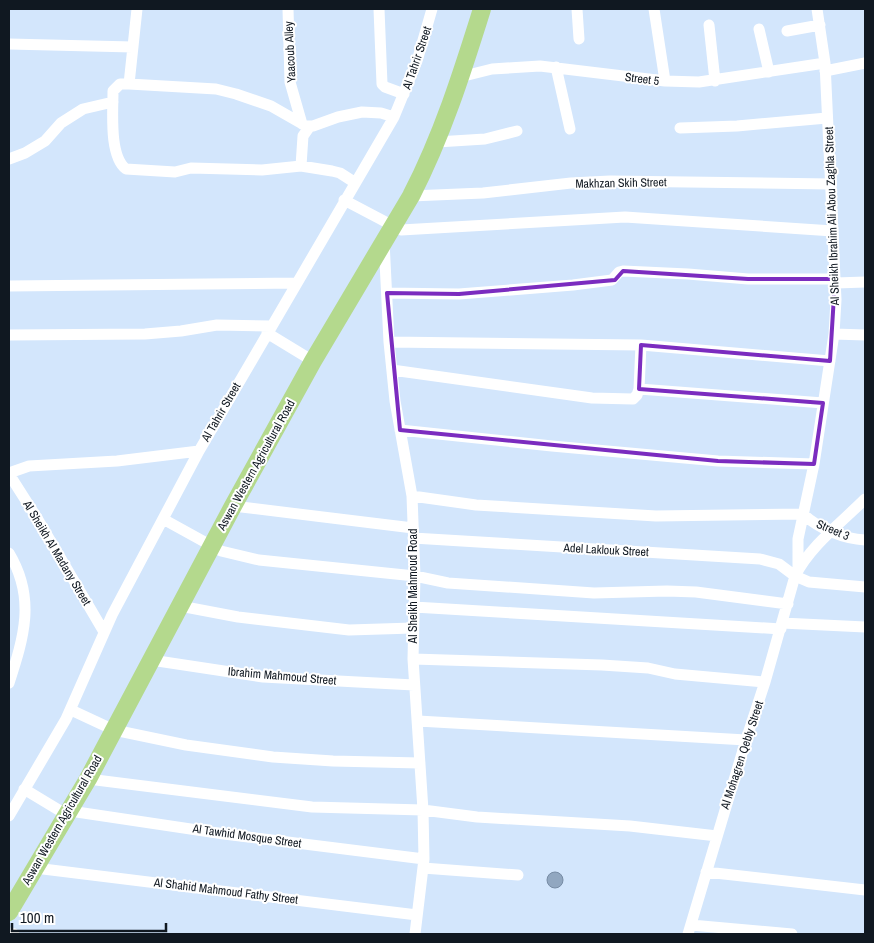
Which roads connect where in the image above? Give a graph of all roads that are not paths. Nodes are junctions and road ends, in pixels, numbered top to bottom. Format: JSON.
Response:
{"nodes":[{"id":1,"x":137,"y":9,"type":"edge"},
{"id":2,"x":288,"y":9,"type":"edge"},
{"id":3,"x":378,"y":9,"type":"edge"},
{"id":4,"x":432,"y":9,"type":"edge"},
{"id":5,"x":482,"y":9,"type":"edge"},
{"id":6,"x":577,"y":9,"type":"edge"},
{"id":7,"x":654,"y":9,"type":"edge"},
{"id":8,"x":817,"y":9,"type":"edge"},
{"id":9,"x":709,"y":25,"type":"dead end"},
{"id":10,"x":820,"y":25,"type":"junction"},
{"id":11,"x":759,"y":30,"type":"dead end"},
{"id":12,"x":787,"y":31,"type":"dead end"},
{"id":13,"x":579,"y":39,"type":"dead end"},
{"id":14,"x":9,"y":44,"type":"edge"},
{"id":15,"x":134,"y":47,"type":"junction"},
{"id":16,"x":865,"y":63,"type":"edge"},
{"id":17,"x":825,"y":67,"type":"junction"},
{"id":18,"x":556,"y":68,"type":"junction"},
{"id":19,"x":769,"y":72,"type":"junction"},
{"id":20,"x":460,"y":77,"type":"junction"},
{"id":21,"x":715,"y":81,"type":"junction"},
{"id":22,"x":665,"y":82,"type":"junction"},
{"id":23,"x":130,"y":84,"type":"junction"},
{"id":24,"x":404,"y":94,"type":"junction"},
{"id":25,"x":114,"y":102,"type":"junction"},
{"id":26,"x":394,"y":117,"type":"junction"},
{"id":27,"x":827,"y":118,"type":"junction"},
{"id":28,"x":306,"y":125,"type":"junction"},
{"id":29,"x":680,"y":128,"type":"dead end"},
{"id":30,"x":570,"y":129,"type":"dead end"},
{"id":31,"x":517,"y":131,"type":"dead end"},
{"id":32,"x":437,"y":142,"type":"junction"},
{"id":33,"x":9,"y":159,"type":"edge"},
{"id":34,"x":301,"y":166,"type":"junction"},
{"id":35,"x":354,"y":182,"type":"junction"},
{"id":36,"x":831,"y":184,"type":"junction"},
{"id":37,"x":411,"y":196,"type":"junction"},
{"id":38,"x":344,"y":200,"type":"junction"},
{"id":39,"x":834,"y":231,"type":"junction"},
{"id":40,"x":388,"y":233,"type":"junction"},
{"id":41,"x":836,"y":281,"type":"junction"},
{"id":42,"x":865,"y":282,"type":"edge"},
{"id":43,"x":295,"y":283,"type":"junction"},
{"id":44,"x":9,"y":286,"type":"edge"},
{"id":45,"x":387,"y":293,"type":"junction"},
{"id":46,"x":269,"y":329,"type":"junction"},
{"id":47,"x":834,"y":334,"type":"junction"},
{"id":48,"x":9,"y":335,"type":"edge"},
{"id":49,"x":865,"y":335,"type":"edge"},
{"id":50,"x":389,"y":342,"type":"junction"},
{"id":51,"x":641,"y":345,"type":"junction"},
{"id":52,"x":313,"y":361,"type":"junction"},
{"id":53,"x":830,"y":361,"type":"junction"},
{"id":54,"x":392,"y":370,"type":"junction"},
{"id":55,"x":639,"y":390,"type":"junction"},
{"id":56,"x":823,"y":403,"type":"junction"},
{"id":57,"x":400,"y":430,"type":"junction"},
{"id":58,"x":199,"y":451,"type":"junction"},
{"id":59,"x":814,"y":464,"type":"junction"},
{"id":60,"x":9,"y":474,"type":"edge"},
{"id":61,"x":412,"y":496,"type":"junction"},
{"id":62,"x":865,"y":499,"type":"edge"},
{"id":63,"x":233,"y":506,"type":"junction"},
{"id":64,"x":803,"y":514,"type":"junction"},
{"id":65,"x":164,"y":518,"type":"junction"},
{"id":66,"x":832,"y":531,"type":"junction"},
{"id":67,"x":413,"y":533,"type":"junction"},
{"id":68,"x":865,"y":540,"type":"edge"},
{"id":69,"x":212,"y":546,"type":"junction"},
{"id":70,"x":9,"y":553,"type":"edge"},
{"id":71,"x":796,"y":573,"type":"junction"},
{"id":72,"x":415,"y":576,"type":"junction"},
{"id":73,"x":865,"y":587,"type":"edge"},
{"id":74,"x":788,"y":604,"type":"junction"},
{"id":75,"x":180,"y":606,"type":"junction"},
{"id":76,"x":414,"y":607,"type":"junction"},
{"id":77,"x":782,"y":626,"type":"junction"},
{"id":78,"x":865,"y":627,"type":"edge"},
{"id":79,"x":414,"y":628,"type":"junction"},
{"id":80,"x":104,"y":632,"type":"junction"},
{"id":81,"x":413,"y":659,"type":"junction"},
{"id":82,"x":151,"y":660,"type":"junction"},
{"id":83,"x":765,"y":682,"type":"junction"},
{"id":84,"x":9,"y":683,"type":"edge"},
{"id":85,"x":414,"y":684,"type":"junction"},
{"id":86,"x":71,"y":710,"type":"junction"},
{"id":87,"x":418,"y":721,"type":"junction"},
{"id":88,"x":114,"y":730,"type":"junction"},
{"id":89,"x":746,"y":740,"type":"junction"},
{"id":90,"x":420,"y":763,"type":"junction"},
{"id":91,"x":88,"y":779,"type":"junction"},
{"id":92,"x":24,"y":789,"type":"junction"},
{"id":93,"x":423,"y":810,"type":"junction"},
{"id":94,"x":69,"y":813,"type":"junction"},
{"id":95,"x":9,"y":816,"type":"edge"},
{"id":96,"x":717,"y":836,"type":"junction"},
{"id":97,"x":423,"y":864,"type":"junction"},
{"id":98,"x":35,"y":868,"type":"junction"},
{"id":99,"x":706,"y":872,"type":"junction"},
{"id":100,"x":518,"y":875,"type":"dead end"},
{"id":101,"x":865,"y":890,"type":"edge"},
{"id":102,"x":9,"y":912,"type":"edge"},
{"id":103,"x":417,"y":915,"type":"junction"},
{"id":104,"x":689,"y":929,"type":"edge"},
{"id":105,"x":9,"y":933,"type":"edge"},
{"id":106,"x":14,"y":934,"type":"edge"},
{"id":107,"x":415,"y":934,"type":"edge"},
{"id":108,"x":792,"y":934,"type":"edge"}],
"edges":[{"from":1,"to":15,"type":"street"},
{"from":2,"to":28,"type":"street","name":"Yaacoub Alley"},
{"from":3,"to":24,"type":"street"},
{"from":4,"to":24,"type":"street","name":"Al Tahrir Street"},
{"from":5,"to":20,"type":"main road","name":"Aswan Western Agricultural Road"},
{"from":6,"to":13,"type":"street"},
{"from":7,"to":22,"type":"street"},
{"from":8,"to":10,"type":"street","name":"Al Sheikh Ibrahim Ali Abou Zaghla Street"},
{"from":9,"to":21,"type":"street"},
{"from":10,"to":12,"type":"street"},
{"from":10,"to":17,"type":"street","name":"Al Sheikh Ibrahim Ali Abou Zaghla Street"},
{"from":11,"to":19,"type":"street"},
{"from":14,"to":15,"type":"street"},
{"from":15,"to":23,"type":"street"},
{"from":16,"to":17,"type":"street","name":"Street 5"},
{"from":17,"to":19,"type":"street","name":"Street 5"},
{"from":17,"to":27,"type":"street","name":"Al Sheikh Ibrahim Ali Abou Zaghla Street"},
{"from":18,"to":20,"type":"street","name":"Street 5"},
{"from":18,"to":22,"type":"street","name":"Street 5"},
{"from":18,"to":30,"type":"street"},
{"from":19,"to":21,"type":"street","name":"Street 5"},
{"from":20,"to":32,"type":"main road","name":"Aswan Western Agricultural Road"},
{"from":21,"to":22,"type":"street","name":"Street 5"},
{"from":23,"to":25,"type":"street"},
{"from":23,"to":28,"type":"street"},
{"from":24,"to":26,"type":"street","name":"Al Tahrir Street"},
{"from":25,"to":33,"type":"street"},
{"from":25,"to":34,"type":"street"},
{"from":26,"to":28,"type":"street"},
{"from":26,"to":35,"type":"street","name":"Al Tahrir Street"},
{"from":27,"to":29,"type":"street"},
{"from":27,"to":36,"type":"street","name":"Al Sheikh Ibrahim Ali Abou Zaghla Street"},
{"from":28,"to":34,"type":"street"},
{"from":31,"to":32,"type":"street"},
{"from":32,"to":37,"type":"main road","name":"Aswan Western Agricultural Road"},
{"from":34,"to":35,"type":"street"},
{"from":35,"to":38,"type":"street","name":"Al Tahrir Street"},
{"from":36,"to":37,"type":"street","name":"Makhzan Skih Street"},
{"from":36,"to":39,"type":"street","name":"Al Sheikh Ibrahim Ali Abou Zaghla Street"},
{"from":37,"to":40,"type":"main road","name":"Aswan Western Agricultural Road"},
{"from":38,"to":40,"type":"street"},
{"from":38,"to":43,"type":"street","name":"Al Tahrir Street"},
{"from":39,"to":40,"type":"street"},
{"from":39,"to":41,"type":"street","name":"Al Sheikh Ibrahim Ali Abou Zaghla Street"},
{"from":40,"to":45,"type":"street","name":"Al Sheikh Mahmoud Road"},
{"from":40,"to":52,"type":"main road","name":"Aswan Western Agricultural Road"},
{"from":41,"to":42,"type":"street"},
{"from":41,"to":45,"type":"street"},
{"from":41,"to":47,"type":"street","name":"Al Sheikh Ibrahim Ali Abou Zaghla Street"},
{"from":43,"to":44,"type":"street"},
{"from":43,"to":46,"type":"street","name":"Al Tahrir Street"},
{"from":45,"to":50,"type":"street","name":"Al Sheikh Mahmoud Road"},
{"from":46,"to":48,"type":"street"},
{"from":46,"to":52,"type":"street"},
{"from":46,"to":58,"type":"street","name":"Al Tahrir Street"},
{"from":47,"to":49,"type":"street"},
{"from":47,"to":53,"type":"street","name":"Al Sheikh Ibrahim Ali Abou Zaghla Street"},
{"from":50,"to":51,"type":"street"},
{"from":50,"to":54,"type":"street","name":"Al Sheikh Mahmoud Road"},
{"from":51,"to":53,"type":"street"},
{"from":51,"to":55,"type":"street"},
{"from":52,"to":63,"type":"main road","name":"Aswan Western Agricultural Road"},
{"from":53,"to":56,"type":"street","name":"Al Sheikh Ibrahim Ali Abou Zaghla Street"},
{"from":54,"to":55,"type":"street"},
{"from":54,"to":57,"type":"street","name":"Al Sheikh Mahmoud Road"},
{"from":55,"to":56,"type":"street"},
{"from":56,"to":59,"type":"street","name":"Al Sheikh Ibrahim Ali Abou Zaghla Street"},
{"from":57,"to":59,"type":"street"},
{"from":57,"to":61,"type":"street","name":"Al Sheikh Mahmoud Road"},
{"from":58,"to":60,"type":"street"},
{"from":58,"to":65,"type":"street","name":"Al Tahrir Street"},
{"from":59,"to":64,"type":"street","name":"Al Sheikh Ibrahim Ali Abou Zaghla Street"},
{"from":60,"to":80,"type":"street","name":"Al Sheikh Al Madany Street"},
{"from":61,"to":64,"type":"street"},
{"from":61,"to":67,"type":"street","name":"Al Sheikh Mahmoud Road"},
{"from":62,"to":66,"type":"street"},
{"from":63,"to":67,"type":"street","name":"Adel Laklouk Street"},
{"from":63,"to":69,"type":"main road","name":"Aswan Western Agricultural Road"},
{"from":64,"to":66,"type":"street","name":"Street 3"},
{"from":64,"to":71,"type":"street","name":"Al Sheikh Ibrahim Ali Abou Zaghla Street"},
{"from":65,"to":69,"type":"street"},
{"from":65,"to":80,"type":"street","name":"Al Tahrir Street"},
{"from":66,"to":68,"type":"street","name":"Street 3"},
{"from":66,"to":71,"type":"street"},
{"from":67,"to":71,"type":"street","name":"Adel Laklouk Street"},
{"from":67,"to":72,"type":"street","name":"Al Sheikh Mahmoud Road"},
{"from":69,"to":72,"type":"street"},
{"from":69,"to":75,"type":"main road","name":"Aswan Western Agricultural Road"},
{"from":70,"to":84,"type":"street"},
{"from":71,"to":73,"type":"street","name":"Adel Laklouk Street"},
{"from":71,"to":74,"type":"street","name":"Al Mohagren Qebly Street"},
{"from":72,"to":74,"type":"street"},
{"from":72,"to":76,"type":"street","name":"Al Sheikh Mahmoud Road"},
{"from":74,"to":77,"type":"street","name":"Al Mohagren Qebly Street"},
{"from":75,"to":79,"type":"street"},
{"from":75,"to":82,"type":"main road","name":"Aswan Western Agricultural Road"},
{"from":76,"to":77,"type":"street"},
{"from":76,"to":79,"type":"street","name":"Al Sheikh Mahmoud Road"},
{"from":77,"to":78,"type":"street"},
{"from":77,"to":83,"type":"street","name":"Al Mohagren Qebly Street"},
{"from":79,"to":81,"type":"street","name":"Al Sheikh Mahmoud Road"},
{"from":80,"to":86,"type":"street","name":"Al Tahrir Street"},
{"from":81,"to":83,"type":"street"},
{"from":81,"to":85,"type":"street","name":"Al Sheikh Mahmoud Road"},
{"from":82,"to":85,"type":"street","name":"Ibrahim Mahmoud Street"},
{"from":82,"to":88,"type":"main road","name":"Aswan Western Agricultural Road"},
{"from":83,"to":89,"type":"street","name":"Al Mohagren Qebly Street"},
{"from":85,"to":87,"type":"street","name":"Al Sheikh Mahmoud Road"},
{"from":86,"to":88,"type":"street"},
{"from":86,"to":92,"type":"street","name":"Al Tahrir Street"},
{"from":87,"to":89,"type":"street"},
{"from":87,"to":90,"type":"street","name":"Al Sheikh Mahmoud Road"},
{"from":88,"to":90,"type":"street"},
{"from":88,"to":91,"type":"main road","name":"Aswan Western Agricultural Road"},
{"from":89,"to":96,"type":"street","name":"Al Mohagren Qebly Street"},
{"from":90,"to":93,"type":"street","name":"Al Sheikh Mahmoud Road"},
{"from":91,"to":93,"type":"street"},
{"from":91,"to":94,"type":"main road","name":"Aswan Western Agricultural Road"},
{"from":92,"to":94,"type":"street"},
{"from":92,"to":95,"type":"street","name":"Al Tahrir Street"},
{"from":93,"to":96,"type":"street"},
{"from":93,"to":97,"type":"street","name":"Al Sheikh Mahmoud Road"},
{"from":94,"to":97,"type":"street","name":"Al Tawhid Mosque Street"},
{"from":94,"to":98,"type":"main road","name":"Aswan Western Agricultural Road"},
{"from":96,"to":99,"type":"street","name":"Al Mohagren Qebly Street"},
{"from":97,"to":100,"type":"street","name":"Al Tawhid Mosque Street"},
{"from":97,"to":103,"type":"street","name":"Al Sheikh Mahmoud Road"},
{"from":98,"to":102,"type":"main road","name":"Aswan Western Agricultural Road"},
{"from":98,"to":103,"type":"street","name":"Al Shahid Mahmoud Fathy Street"},
{"from":99,"to":101,"type":"street"},
{"from":99,"to":104,"type":"street","name":"Al Mohagren Qebly Street"},
{"from":103,"to":107,"type":"street","name":"Al Sheikh Mahmoud Road"},
{"from":104,"to":108,"type":"street"},
{"from":105,"to":106,"type":"street"}]}
